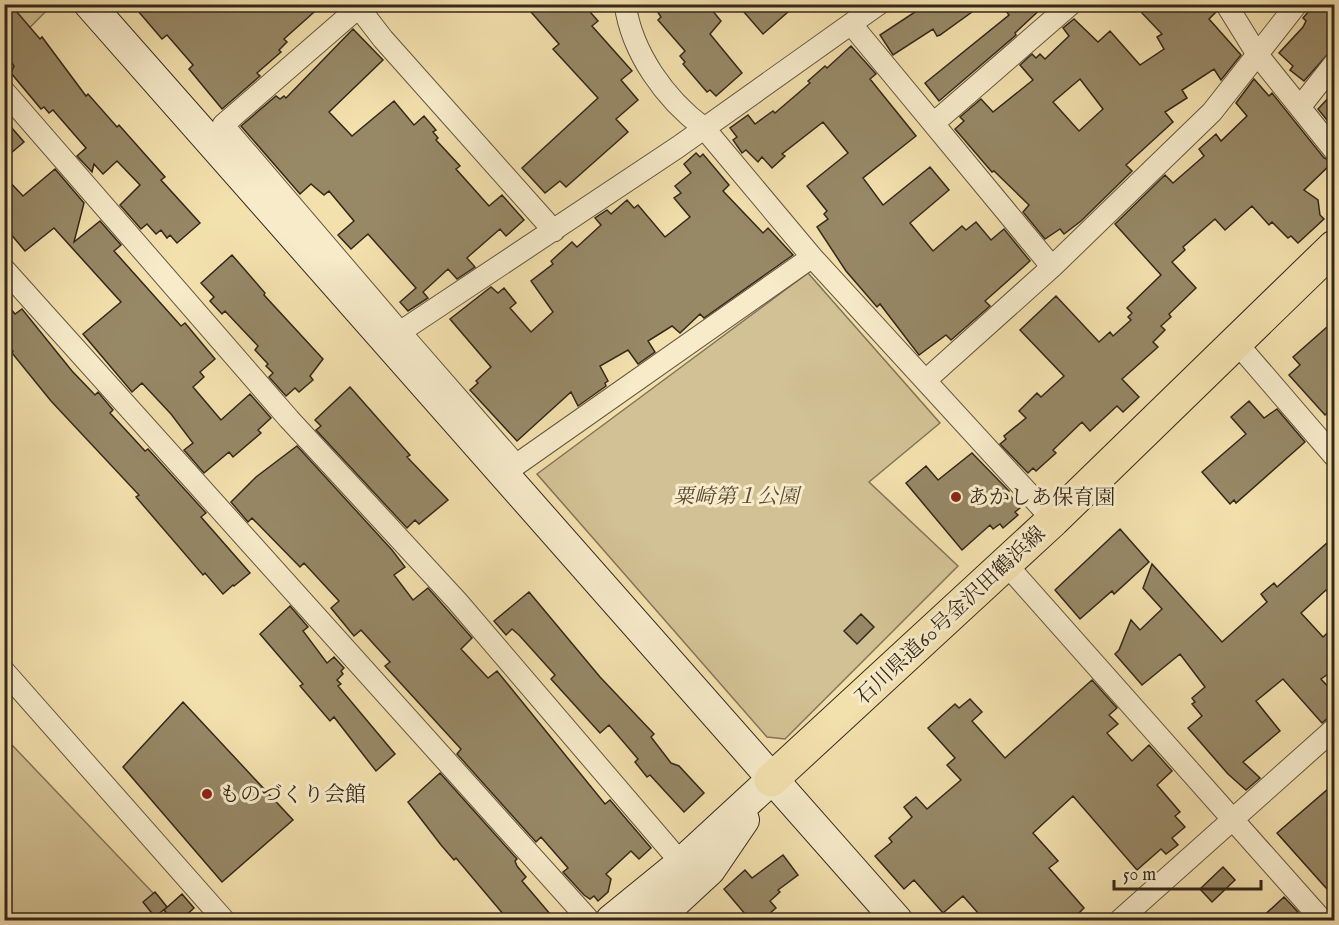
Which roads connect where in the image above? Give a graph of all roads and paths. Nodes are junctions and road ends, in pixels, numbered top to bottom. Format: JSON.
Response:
{"nodes":[{"id":1,"x":89,"y":4,"type":"edge"},
{"id":2,"x":625,"y":4,"type":"edge"},
{"id":3,"x":879,"y":4,"type":"edge"},
{"id":4,"x":1071,"y":4,"type":"edge"},
{"id":5,"x":1226,"y":4,"type":"edge"},
{"id":6,"x":1297,"y":4,"type":"edge"},
{"id":7,"x":358,"y":6,"type":"edge"},
{"id":8,"x":851,"y":24,"type":"junction"},
{"id":9,"x":1257,"y":54,"type":"junction"},
{"id":10,"x":1335,"y":64,"type":"edge"},
{"id":11,"x":4,"y":92,"type":"edge"},
{"id":12,"x":1300,"y":107,"type":"junction"},
{"id":13,"x":934,"y":123,"type":"junction"},
{"id":14,"x":704,"y":128,"type":"junction"},
{"id":15,"x":1335,"y":150,"type":"edge"},
{"id":16,"x":554,"y":231,"type":"junction"},
{"id":17,"x":1335,"y":247,"type":"edge"},
{"id":18,"x":812,"y":257,"type":"junction"},
{"id":19,"x":1052,"y":267,"type":"junction"},
{"id":20,"x":4,"y":269,"type":"edge"},
{"id":21,"x":400,"y":333,"type":"junction"},
{"id":22,"x":1235,"y":341,"type":"junction"},
{"id":23,"x":926,"y":380,"type":"junction"},
{"id":24,"x":1335,"y":456,"type":"edge"},
{"id":25,"x":1053,"y":520,"type":"junction"},
{"id":26,"x":1005,"y":563,"type":"junction"},
{"id":27,"x":4,"y":671,"type":"edge"},
{"id":28,"x":1335,"y":729,"type":"edge"},
{"id":29,"x":771,"y":780,"type":"junction"},
{"id":30,"x":1232,"y":821,"type":"junction"},
{"id":31,"x":689,"y":872,"type":"junction"},
{"id":32,"x":224,"y":921,"type":"edge"},
{"id":33,"x":589,"y":921,"type":"edge"},
{"id":34,"x":611,"y":921,"type":"edge"},
{"id":35,"x":656,"y":921,"type":"edge"},
{"id":36,"x":897,"y":921,"type":"edge"},
{"id":37,"x":1120,"y":921,"type":"edge"},
{"id":38,"x":1322,"y":921,"type":"edge"}],
"edges":[{"from":1,"to":29,"type":"street"},
{"from":2,"to":14,"type":"street"},
{"from":3,"to":8,"type":"street"},
{"from":4,"to":13,"type":"street"},
{"from":5,"to":9,"type":"street"},
{"from":6,"to":9,"type":"street"},
{"from":7,"to":16,"type":"street"},
{"from":7,"to":21,"type":"street"},
{"from":8,"to":13,"type":"street"},
{"from":8,"to":14,"type":"street"},
{"from":9,"to":12,"type":"street"},
{"from":9,"to":19,"type":"street"},
{"from":10,"to":12,"type":"street"},
{"from":11,"to":31,"type":"street"},
{"from":12,"to":15,"type":"street"},
{"from":13,"to":19,"type":"street"},
{"from":14,"to":16,"type":"street"},
{"from":14,"to":18,"type":"street"},
{"from":16,"to":21,"type":"street"},
{"from":17,"to":22,"type":"main road","name":"石川県道60号金沢田鶴浜線"},
{"from":18,"to":21,"type":"street"},
{"from":18,"to":23,"type":"street"},
{"from":19,"to":23,"type":"street"},
{"from":20,"to":33,"type":"street"},
{"from":22,"to":24,"type":"street"},
{"from":22,"to":25,"type":"main road","name":"石川県道60号金沢田鶴浜線"},
{"from":23,"to":25,"type":"street"},
{"from":25,"to":26,"type":"main road","name":"石川県道60号金沢田鶴浜線"},
{"from":26,"to":29,"type":"main road","name":"石川県道60号金沢田鶴浜線"},
{"from":26,"to":30,"type":"street"},
{"from":27,"to":32,"type":"street"},
{"from":28,"to":30,"type":"street"},
{"from":29,"to":31,"type":"street"},
{"from":29,"to":36,"type":"street"},
{"from":30,"to":37,"type":"street"},
{"from":30,"to":38,"type":"street"},
{"from":31,"to":34,"type":"street"},
{"from":31,"to":35,"type":"street"}]}
